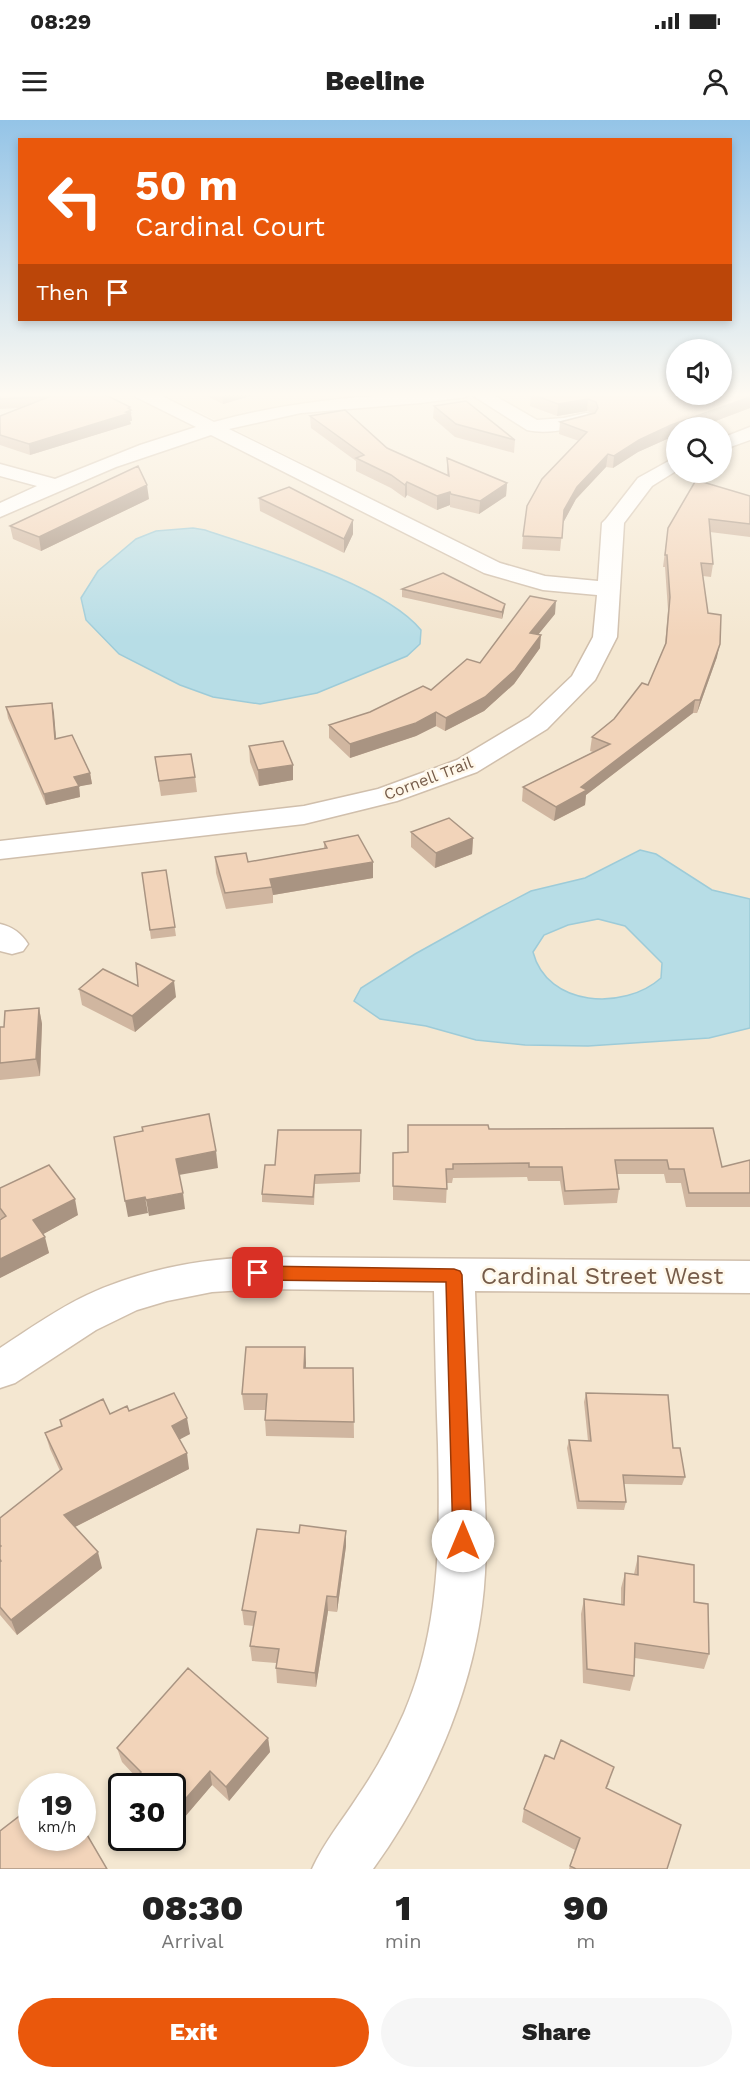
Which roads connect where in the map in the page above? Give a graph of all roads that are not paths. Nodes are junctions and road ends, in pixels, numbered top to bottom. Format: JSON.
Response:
{"nodes":[{"id":1,"x":17,"y":475,"type":"edge"},
{"id":2,"x":82,"y":475,"type":"edge"},
{"id":3,"x":305,"y":475,"type":"edge"},
{"id":4,"x":657,"y":475,"type":"edge"},
{"id":5,"x":55,"y":485,"type":"junction"},
{"id":6,"x":0,"y":511,"type":"edge"},
{"id":7,"x":610,"y":589,"type":"junction"},
{"id":8,"x":0,"y":850,"type":"edge"},
{"id":9,"x":454,"y":1275,"type":"junction"},
{"id":10,"x":750,"y":1276,"type":"edge"},
{"id":11,"x":0,"y":1370,"type":"edge"},
{"id":12,"x":340,"y":1869,"type":"edge"}],
"edges":[{"from":1,"to":5,"type":"street"},
{"from":2,"to":5,"type":"street"},
{"from":3,"to":7,"type":"street"},
{"from":4,"to":7,"type":"street","name":"Cornell Trail"},
{"from":5,"to":6,"type":"street"},
{"from":7,"to":8,"type":"street","name":"Cornell Trail"},
{"from":9,"to":10,"type":"street","name":"Cardinal Street West"},
{"from":9,"to":11,"type":"street","name":"Cardinal Street West"},
{"from":9,"to":12,"type":"street"}]}
